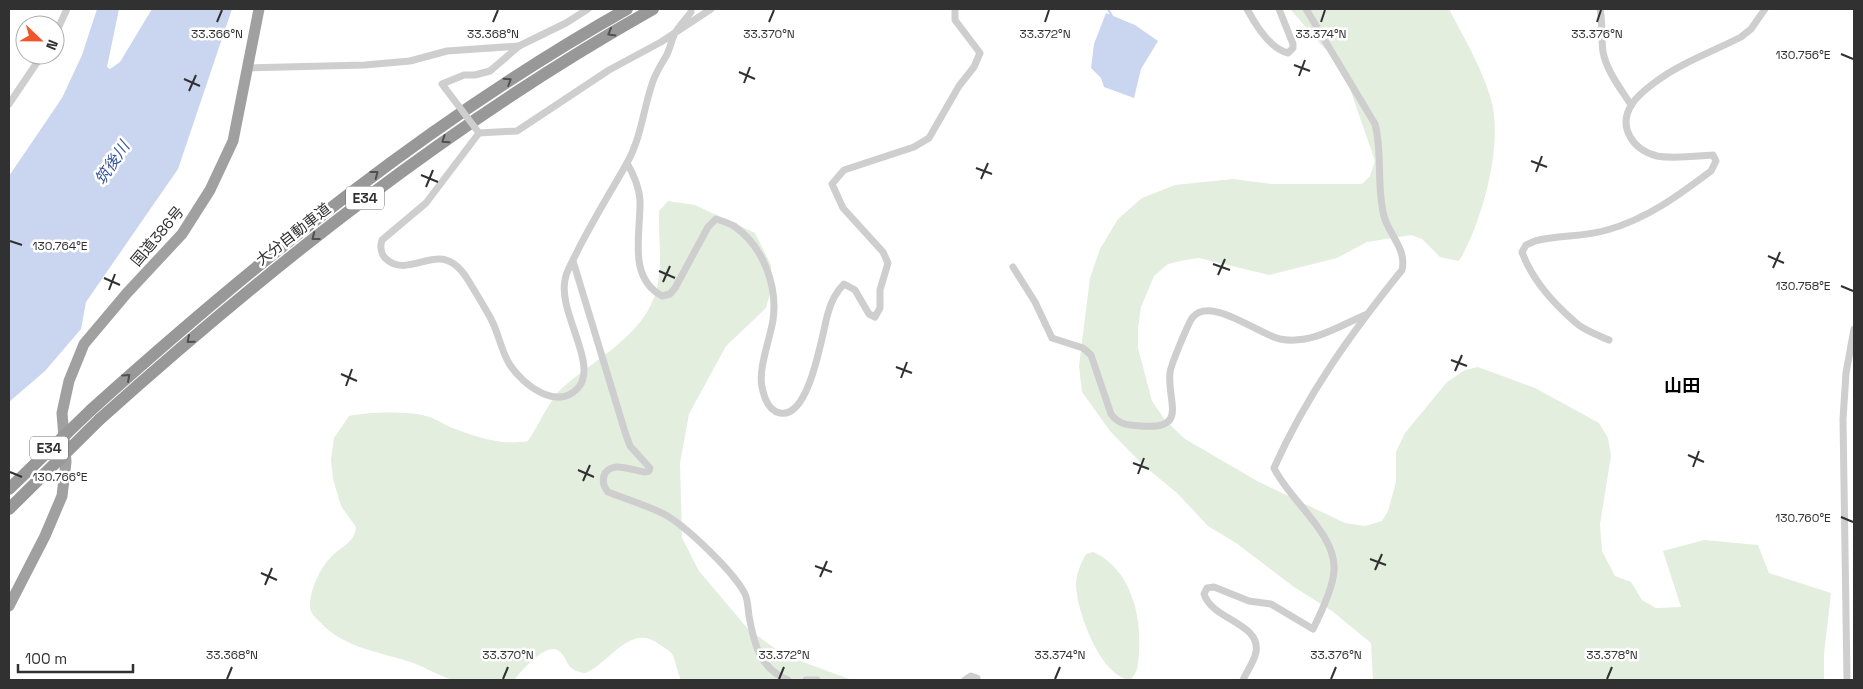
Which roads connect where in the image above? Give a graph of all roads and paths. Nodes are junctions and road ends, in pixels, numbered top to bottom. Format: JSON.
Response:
{"nodes":[{"id":1,"x":259,"y":9,"type":"edge"},
{"id":2,"x":588,"y":9,"type":"edge"},
{"id":3,"x":627,"y":9,"type":"edge"},
{"id":4,"x":654,"y":9,"type":"edge"},
{"id":5,"x":711,"y":9,"type":"edge"},
{"id":6,"x":955,"y":9,"type":"edge"},
{"id":7,"x":1247,"y":9,"type":"edge"},
{"id":8,"x":1279,"y":9,"type":"edge"},
{"id":9,"x":1306,"y":9,"type":"edge"},
{"id":10,"x":1600,"y":9,"type":"edge"},
{"id":11,"x":1765,"y":9,"type":"edge"},
{"id":12,"x":691,"y":12,"type":"dead end"},
{"id":13,"x":675,"y":33,"type":"junction"},
{"id":14,"x":519,"y":46,"type":"junction"},
{"id":15,"x":35,"y":65,"type":"edge"},
{"id":16,"x":248,"y":68,"type":"junction"},
{"id":17,"x":9,"y":104,"type":"edge"},
{"id":18,"x":1632,"y":105,"type":"junction"},
{"id":19,"x":478,"y":133,"type":"junction"},
{"id":20,"x":627,"y":164,"type":"junction"},
{"id":21,"x":573,"y":261,"type":"junction"},
{"id":22,"x":1013,"y":267,"type":"dead end"},
{"id":23,"x":1368,"y":314,"type":"junction"},
{"id":24,"x":1854,"y":329,"type":"edge"},
{"id":25,"x":1609,"y":340,"type":"dead end"},
{"id":26,"x":9,"y":489,"type":"edge"},
{"id":27,"x":9,"y":508,"type":"edge"},
{"id":28,"x":9,"y":606,"type":"edge"},
{"id":29,"x":788,"y":680,"type":"edge"},
{"id":30,"x":806,"y":680,"type":"edge"},
{"id":31,"x":817,"y":680,"type":"edge"},
{"id":32,"x":965,"y":680,"type":"edge"},
{"id":33,"x":976,"y":680,"type":"edge"},
{"id":34,"x":1243,"y":680,"type":"edge"},
{"id":35,"x":1847,"y":680,"type":"edge"}],
"edges":[{"from":1,"to":16,"type":"highway","name":"国道386号"},
{"from":2,"to":14,"type":"street"},
{"from":26,"to":3,"type":"highway","name":"大分自動車道","number":"E34","one_way":true,"bridge":true},
{"from":4,"to":27,"type":"highway","name":"大分自動車道","number":"E34","one_way":true,"bridge":true},
{"from":5,"to":13,"type":"street"},
{"from":6,"to":20,"type":"street"},
{"from":7,"to":8,"type":"street"},
{"from":9,"to":23,"type":"street"},
{"from":10,"to":18,"type":"street"},
{"from":11,"to":18,"type":"street"},
{"from":12,"to":13,"type":"street"},
{"from":13,"to":19,"type":"street"},
{"from":13,"to":20,"type":"street"},
{"from":14,"to":16,"type":"street"},
{"from":14,"to":19,"type":"street","bridge":true},
{"from":15,"to":17,"type":"street"},
{"from":16,"to":28,"type":"highway","name":"国道386号"},
{"from":18,"to":25,"type":"street"},
{"from":19,"to":21,"type":"street"},
{"from":20,"to":21,"type":"street"},
{"from":21,"to":29,"type":"street"},
{"from":22,"to":23,"type":"street"},
{"from":23,"to":34,"type":"street"},
{"from":24,"to":35,"type":"street"},
{"from":30,"to":31,"type":"street"},
{"from":32,"to":33,"type":"street"}]}
